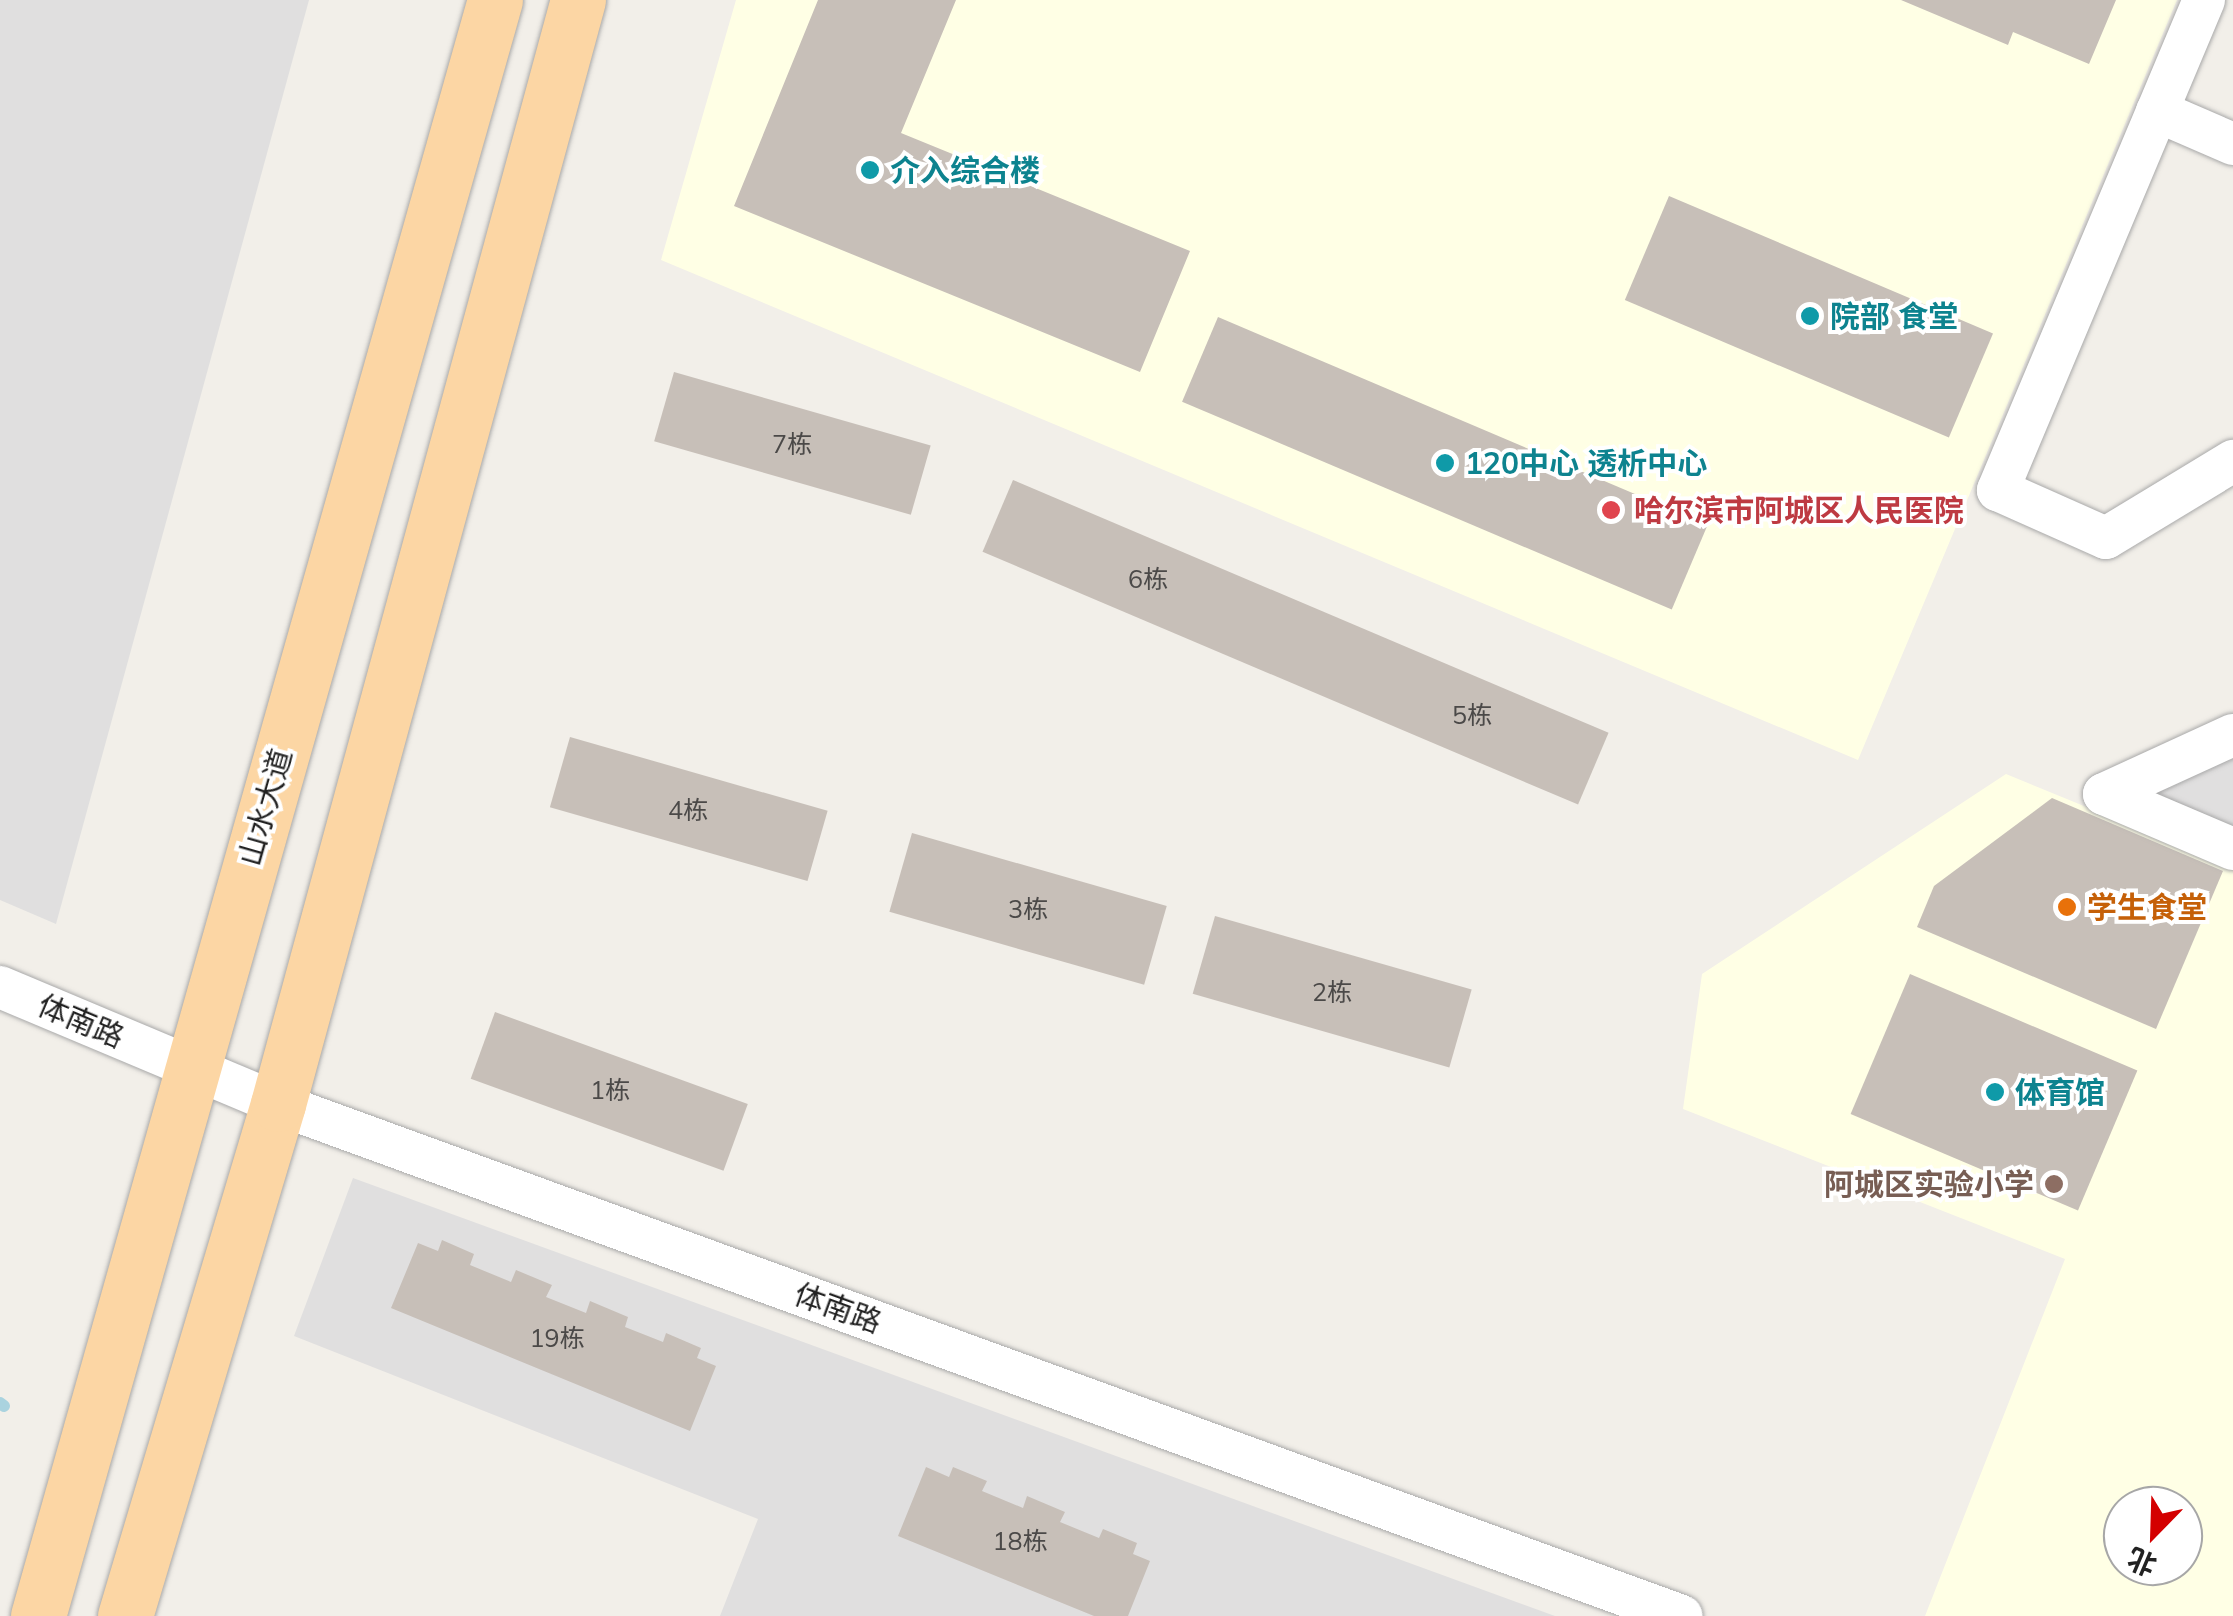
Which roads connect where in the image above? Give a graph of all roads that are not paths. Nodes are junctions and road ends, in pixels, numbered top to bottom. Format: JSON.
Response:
{"nodes":[{"id":1,"x":495,"y":0,"type":"edge"},
{"id":2,"x":578,"y":0,"type":"edge"},
{"id":3,"x":2204,"y":0,"type":"edge"},
{"id":4,"x":2157,"y":111,"type":"junction"},
{"id":5,"x":2233,"y":144,"type":"edge"},
{"id":6,"x":2233,"y":461,"type":"edge"},
{"id":7,"x":2233,"y":735,"type":"edge"},
{"id":8,"x":2233,"y":848,"type":"edge"},
{"id":9,"x":0,"y":987,"type":"edge"},
{"id":10,"x":192,"y":1067,"type":"junction"},
{"id":11,"x":278,"y":1104,"type":"junction"},
{"id":12,"x":38,"y":1616,"type":"edge"},
{"id":13,"x":125,"y":1616,"type":"edge"},
{"id":14,"x":1682,"y":1616,"type":"edge"}],
"edges":[{"from":1,"to":10,"type":"main road","name":"山水大道"},
{"from":2,"to":11,"type":"main road"},
{"from":3,"to":4,"type":"street"},
{"from":4,"to":5,"type":"street"},
{"from":4,"to":6,"type":"street"},
{"from":7,"to":8,"type":"street"},
{"from":9,"to":10,"type":"street","name":"体南路"},
{"from":10,"to":11,"type":"street","name":"体南路"},
{"from":10,"to":12,"type":"main road","name":"山水大道"},
{"from":11,"to":13,"type":"main road"},
{"from":11,"to":14,"type":"street","name":"体南路"}]}
